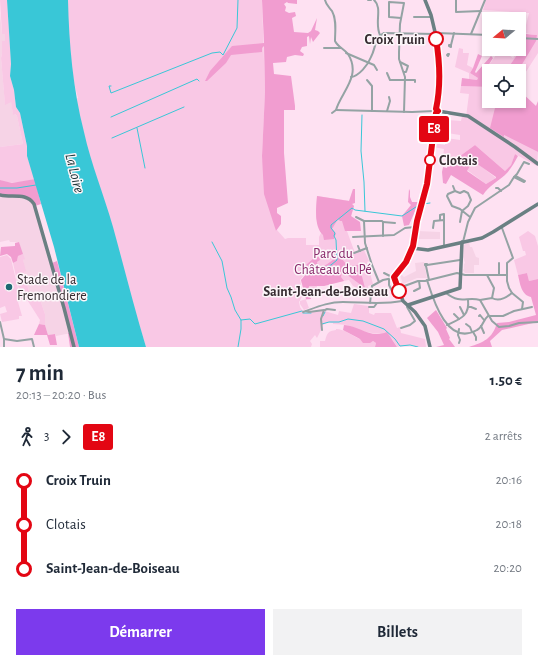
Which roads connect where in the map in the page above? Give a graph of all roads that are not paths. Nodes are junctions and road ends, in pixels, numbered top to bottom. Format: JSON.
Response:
{"nodes":[{"id":1,"x":325,"y":0,"type":"edge"},
{"id":2,"x":374,"y":0,"type":"edge"},
{"id":3,"x":425,"y":0,"type":"edge"},
{"id":4,"x":456,"y":0,"type":"edge"},
{"id":5,"x":485,"y":0,"type":"edge"},
{"id":6,"x":481,"y":11,"type":"junction"},
{"id":7,"x":414,"y":17,"type":"dead end"},
{"id":8,"x":401,"y":18,"type":"junction"},
{"id":9,"x":432,"y":18,"type":"junction"},
{"id":10,"x":400,"y":32,"type":"junction"},
{"id":11,"x":454,"y":33,"type":"junction"},
{"id":12,"x":435,"y":34,"type":"junction"},
{"id":13,"x":471,"y":34,"type":"junction"},
{"id":14,"x":380,"y":35,"type":"junction"},
{"id":15,"x":482,"y":35,"type":"edge"},
{"id":16,"x":526,"y":38,"type":"edge"},
{"id":17,"x":538,"y":39,"type":"edge"},
{"id":18,"x":450,"y":47,"type":"dead end"},
{"id":19,"x":324,"y":48,"type":"dead end"},
{"id":20,"x":341,"y":48,"type":"junction"},
{"id":21,"x":346,"y":53,"type":"junction"},
{"id":22,"x":369,"y":62,"type":"junction"},
{"id":23,"x":400,"y":62,"type":"junction"},
{"id":24,"x":377,"y":70,"type":"dead end"},
{"id":25,"x":404,"y":72,"type":"junction"},
{"id":26,"x":387,"y":73,"type":"dead end"},
{"id":27,"x":351,"y":77,"type":"junction"},
{"id":28,"x":367,"y":80,"type":"dead end"},
{"id":29,"x":405,"y":80,"type":"junction"},
{"id":30,"x":415,"y":82,"type":"dead end"},
{"id":31,"x":389,"y":97,"type":"dead end"},
{"id":32,"x":336,"y":110,"type":"junction"},
{"id":33,"x":372,"y":111,"type":"junction"},
{"id":34,"x":436,"y":111,"type":"junction"},
{"id":35,"x":387,"y":112,"type":"junction"},
{"id":36,"x":404,"y":112,"type":"junction"},
{"id":37,"x":332,"y":113,"type":"dead end"},
{"id":38,"x":529,"y":164,"type":"dead end"},
{"id":39,"x":538,"y":164,"type":"edge"},
{"id":40,"x":453,"y":186,"type":"dead end"},
{"id":41,"x":496,"y":188,"type":"dead end"},
{"id":42,"x":455,"y":191,"type":"junction"},
{"id":43,"x":501,"y":191,"type":"junction"},
{"id":44,"x":0,"y":195,"type":"edge"},
{"id":45,"x":538,"y":204,"type":"edge"},
{"id":46,"x":462,"y":211,"type":"junction"},
{"id":47,"x":356,"y":217,"type":"dead end"},
{"id":48,"x":470,"y":217,"type":"junction"},
{"id":49,"x":440,"y":220,"type":"junction"},
{"id":50,"x":444,"y":220,"type":"junction"},
{"id":51,"x":364,"y":221,"type":"junction"},
{"id":52,"x":383,"y":222,"type":"junction"},
{"id":53,"x":460,"y":222,"type":"dead end"},
{"id":54,"x":395,"y":223,"type":"dead end"},
{"id":55,"x":501,"y":226,"type":"junction"},
{"id":56,"x":416,"y":228,"type":"junction"},
{"id":57,"x":433,"y":228,"type":"dead end"},
{"id":58,"x":353,"y":236,"type":"dead end"},
{"id":59,"x":364,"y":236,"type":"junction"},
{"id":60,"x":383,"y":236,"type":"junction"},
{"id":61,"x":463,"y":242,"type":"junction"},
{"id":62,"x":358,"y":246,"type":"dead end"},
{"id":63,"x":444,"y":246,"type":"junction"},
{"id":64,"x":367,"y":248,"type":"junction"},
{"id":65,"x":412,"y":248,"type":"junction"},
{"id":66,"x":360,"y":251,"type":"junction"},
{"id":67,"x":354,"y":253,"type":"dead end"},
{"id":68,"x":462,"y":260,"type":"junction"},
{"id":69,"x":499,"y":263,"type":"dead end"},
{"id":70,"x":384,"y":273,"type":"dead end"},
{"id":71,"x":461,"y":273,"type":"junction"},
{"id":72,"x":487,"y":275,"type":"junction"},
{"id":73,"x":499,"y":275,"type":"junction"},
{"id":74,"x":506,"y":275,"type":"junction"},
{"id":75,"x":391,"y":279,"type":"junction"},
{"id":76,"x":428,"y":280,"type":"junction"},
{"id":77,"x":419,"y":281,"type":"junction"},
{"id":78,"x":379,"y":282,"type":"junction"},
{"id":79,"x":398,"y":290,"type":"junction"},
{"id":80,"x":414,"y":291,"type":"dead end"},
{"id":81,"x":512,"y":293,"type":"junction"},
{"id":82,"x":449,"y":294,"type":"junction"},
{"id":83,"x":433,"y":297,"type":"junction"},
{"id":84,"x":492,"y":298,"type":"junction"},
{"id":85,"x":468,"y":300,"type":"junction"},
{"id":86,"x":480,"y":300,"type":"junction"},
{"id":87,"x":370,"y":303,"type":"junction"},
{"id":88,"x":377,"y":303,"type":"junction"},
{"id":89,"x":406,"y":303,"type":"junction"},
{"id":90,"x":369,"y":307,"type":"dead end"},
{"id":91,"x":460,"y":307,"type":"dead end"},
{"id":92,"x":532,"y":307,"type":"dead end"},
{"id":93,"x":468,"y":308,"type":"junction"},
{"id":94,"x":476,"y":309,"type":"dead end"},
{"id":95,"x":522,"y":309,"type":"junction"},
{"id":96,"x":325,"y":310,"type":"junction"},
{"id":97,"x":335,"y":310,"type":"dead end"},
{"id":98,"x":454,"y":314,"type":"dead end"},
{"id":99,"x":464,"y":315,"type":"junction"},
{"id":100,"x":479,"y":316,"type":"dead end"},
{"id":101,"x":489,"y":316,"type":"junction"},
{"id":102,"x":459,"y":319,"type":"junction"},
{"id":103,"x":484,"y":320,"type":"junction"},
{"id":104,"x":0,"y":322,"type":"edge"},
{"id":105,"x":538,"y":322,"type":"edge"},
{"id":106,"x":466,"y":324,"type":"dead end"},
{"id":107,"x":447,"y":325,"type":"junction"},
{"id":108,"x":481,"y":326,"type":"junction"},
{"id":109,"x":401,"y":328,"type":"dead end"},
{"id":110,"x":459,"y":329,"type":"dead end"},
{"id":111,"x":322,"y":330,"type":"dead end"},
{"id":112,"x":472,"y":332,"type":"junction"},
{"id":113,"x":458,"y":333,"type":"junction"},
{"id":114,"x":484,"y":333,"type":"dead end"},
{"id":115,"x":4,"y":339,"type":"junction"},
{"id":116,"x":476,"y":340,"type":"dead end"},
{"id":117,"x":459,"y":343,"type":"dead end"},
{"id":118,"x":4,"y":347,"type":"edge"},
{"id":119,"x":34,"y":347,"type":"edge"},
{"id":120,"x":74,"y":347,"type":"edge"},
{"id":121,"x":430,"y":347,"type":"edge"}],
"edges":[{"from":1,"to":20,"type":"street"},
{"from":2,"to":14,"type":"street"},
{"from":3,"to":9,"type":"main road"},
{"from":4,"to":6,"type":"street"},
{"from":5,"to":6,"type":"street"},
{"from":6,"to":13,"type":"street"},
{"from":7,"to":9,"type":"street"},
{"from":8,"to":8,"type":"street"},
{"from":8,"to":10,"type":"street"},
{"from":9,"to":12,"type":"main road"},
{"from":10,"to":12,"type":"street"},
{"from":10,"to":14,"type":"street"},
{"from":10,"to":23,"type":"street"},
{"from":11,"to":12,"type":"street"},
{"from":11,"to":13,"type":"street"},
{"from":11,"to":18,"type":"street"},
{"from":12,"to":34,"type":"main road"},
{"from":13,"to":15,"type":"street"},
{"from":14,"to":22,"type":"street"},
{"from":16,"to":17,"type":"street"},
{"from":19,"to":20,"type":"street"},
{"from":20,"to":21,"type":"street"},
{"from":21,"to":22,"type":"street"},
{"from":21,"to":27,"type":"street"},
{"from":22,"to":24,"type":"street"},
{"from":22,"to":27,"type":"street"},
{"from":23,"to":25,"type":"street"},
{"from":23,"to":25,"type":"street"},
{"from":25,"to":29,"type":"street"},
{"from":26,"to":29,"type":"street"},
{"from":27,"to":32,"type":"street"},
{"from":28,"to":33,"type":"street"},
{"from":29,"to":30,"type":"street"},
{"from":29,"to":36,"type":"street"},
{"from":31,"to":35,"type":"street"},
{"from":32,"to":33,"type":"street"},
{"from":32,"to":37,"type":"street"},
{"from":33,"to":35,"type":"street"},
{"from":34,"to":36,"type":"street"},
{"from":34,"to":39,"type":"main road"},
{"from":34,"to":56,"type":"main road"},
{"from":35,"to":36,"type":"street"},
{"from":38,"to":43,"type":"street"},
{"from":40,"to":42,"type":"street"},
{"from":41,"to":43,"type":"street"},
{"from":42,"to":46,"type":"street"},
{"from":42,"to":46,"type":"street"},
{"from":43,"to":48,"type":"street"},
{"from":44,"to":120,"type":"main road"},
{"from":45,"to":55,"type":"main road"},
{"from":46,"to":48,"type":"street"},
{"from":46,"to":53,"type":"street"},
{"from":47,"to":51,"type":"street"},
{"from":48,"to":61,"type":"street"},
{"from":49,"to":50,"type":"street"},
{"from":49,"to":50,"type":"street"},
{"from":49,"to":57,"type":"street"},
{"from":50,"to":63,"type":"street"},
{"from":51,"to":52,"type":"street"},
{"from":51,"to":59,"type":"street"},
{"from":52,"to":54,"type":"street"},
{"from":52,"to":60,"type":"street"},
{"from":55,"to":61,"type":"main road"},
{"from":55,"to":74,"type":"street"},
{"from":56,"to":60,"type":"street"},
{"from":56,"to":65,"type":"main road"},
{"from":58,"to":59,"type":"street"},
{"from":59,"to":60,"type":"street"},
{"from":59,"to":64,"type":"street"},
{"from":61,"to":63,"type":"main road"},
{"from":61,"to":68,"type":"main road"},
{"from":62,"to":66,"type":"street"},
{"from":63,"to":65,"type":"main road"},
{"from":64,"to":66,"type":"street"},
{"from":64,"to":78,"type":"street"},
{"from":65,"to":75,"type":"main road"},
{"from":66,"to":67,"type":"street"},
{"from":68,"to":71,"type":"main road"},
{"from":68,"to":76,"type":"street"},
{"from":69,"to":73,"type":"street"},
{"from":70,"to":75,"type":"street"},
{"from":71,"to":72,"type":"street"},
{"from":71,"to":76,"type":"street"},
{"from":71,"to":82,"type":"main road"},
{"from":72,"to":73,"type":"street"},
{"from":72,"to":84,"type":"street"},
{"from":73,"to":74,"type":"street"},
{"from":74,"to":81,"type":"street"},
{"from":75,"to":78,"type":"street"},
{"from":75,"to":79,"type":"main road"},
{"from":75,"to":79,"type":"street"},
{"from":76,"to":77,"type":"street"},
{"from":76,"to":83,"type":"street"},
{"from":77,"to":79,"type":"street"},
{"from":77,"to":80,"type":"street"},
{"from":78,"to":87,"type":"street"},
{"from":79,"to":89,"type":"main road"},
{"from":81,"to":84,"type":"street"},
{"from":81,"to":95,"type":"street"},
{"from":82,"to":83,"type":"main road"},
{"from":82,"to":85,"type":"street"},
{"from":83,"to":89,"type":"main road"},
{"from":83,"to":107,"type":"street"},
{"from":84,"to":86,"type":"street"},
{"from":85,"to":86,"type":"street"},
{"from":85,"to":93,"type":"street"},
{"from":86,"to":101,"type":"street"},
{"from":87,"to":88,"type":"street"},
{"from":87,"to":96,"type":"street"},
{"from":88,"to":89,"type":"street"},
{"from":88,"to":90,"type":"street"},
{"from":89,"to":109,"type":"street"},
{"from":89,"to":121,"type":"main road"},
{"from":91,"to":99,"type":"street"},
{"from":92,"to":95,"type":"street"},
{"from":93,"to":94,"type":"street"},
{"from":93,"to":99,"type":"street"},
{"from":95,"to":101,"type":"street"},
{"from":96,"to":97,"type":"street"},
{"from":96,"to":111,"type":"street"},
{"from":98,"to":102,"type":"street"},
{"from":99,"to":102,"type":"street"},
{"from":100,"to":103,"type":"street"},
{"from":101,"to":103,"type":"street"},
{"from":101,"to":105,"type":"street"},
{"from":102,"to":107,"type":"street"},
{"from":103,"to":108,"type":"street"},
{"from":104,"to":115,"type":"street"},
{"from":106,"to":112,"type":"street"},
{"from":107,"to":113,"type":"street"},
{"from":108,"to":112,"type":"street"},
{"from":108,"to":114,"type":"street"},
{"from":110,"to":113,"type":"street"},
{"from":112,"to":113,"type":"street"},
{"from":112,"to":116,"type":"street"},
{"from":113,"to":117,"type":"street"},
{"from":115,"to":118,"type":"street"},
{"from":115,"to":119,"type":"street"}]}
